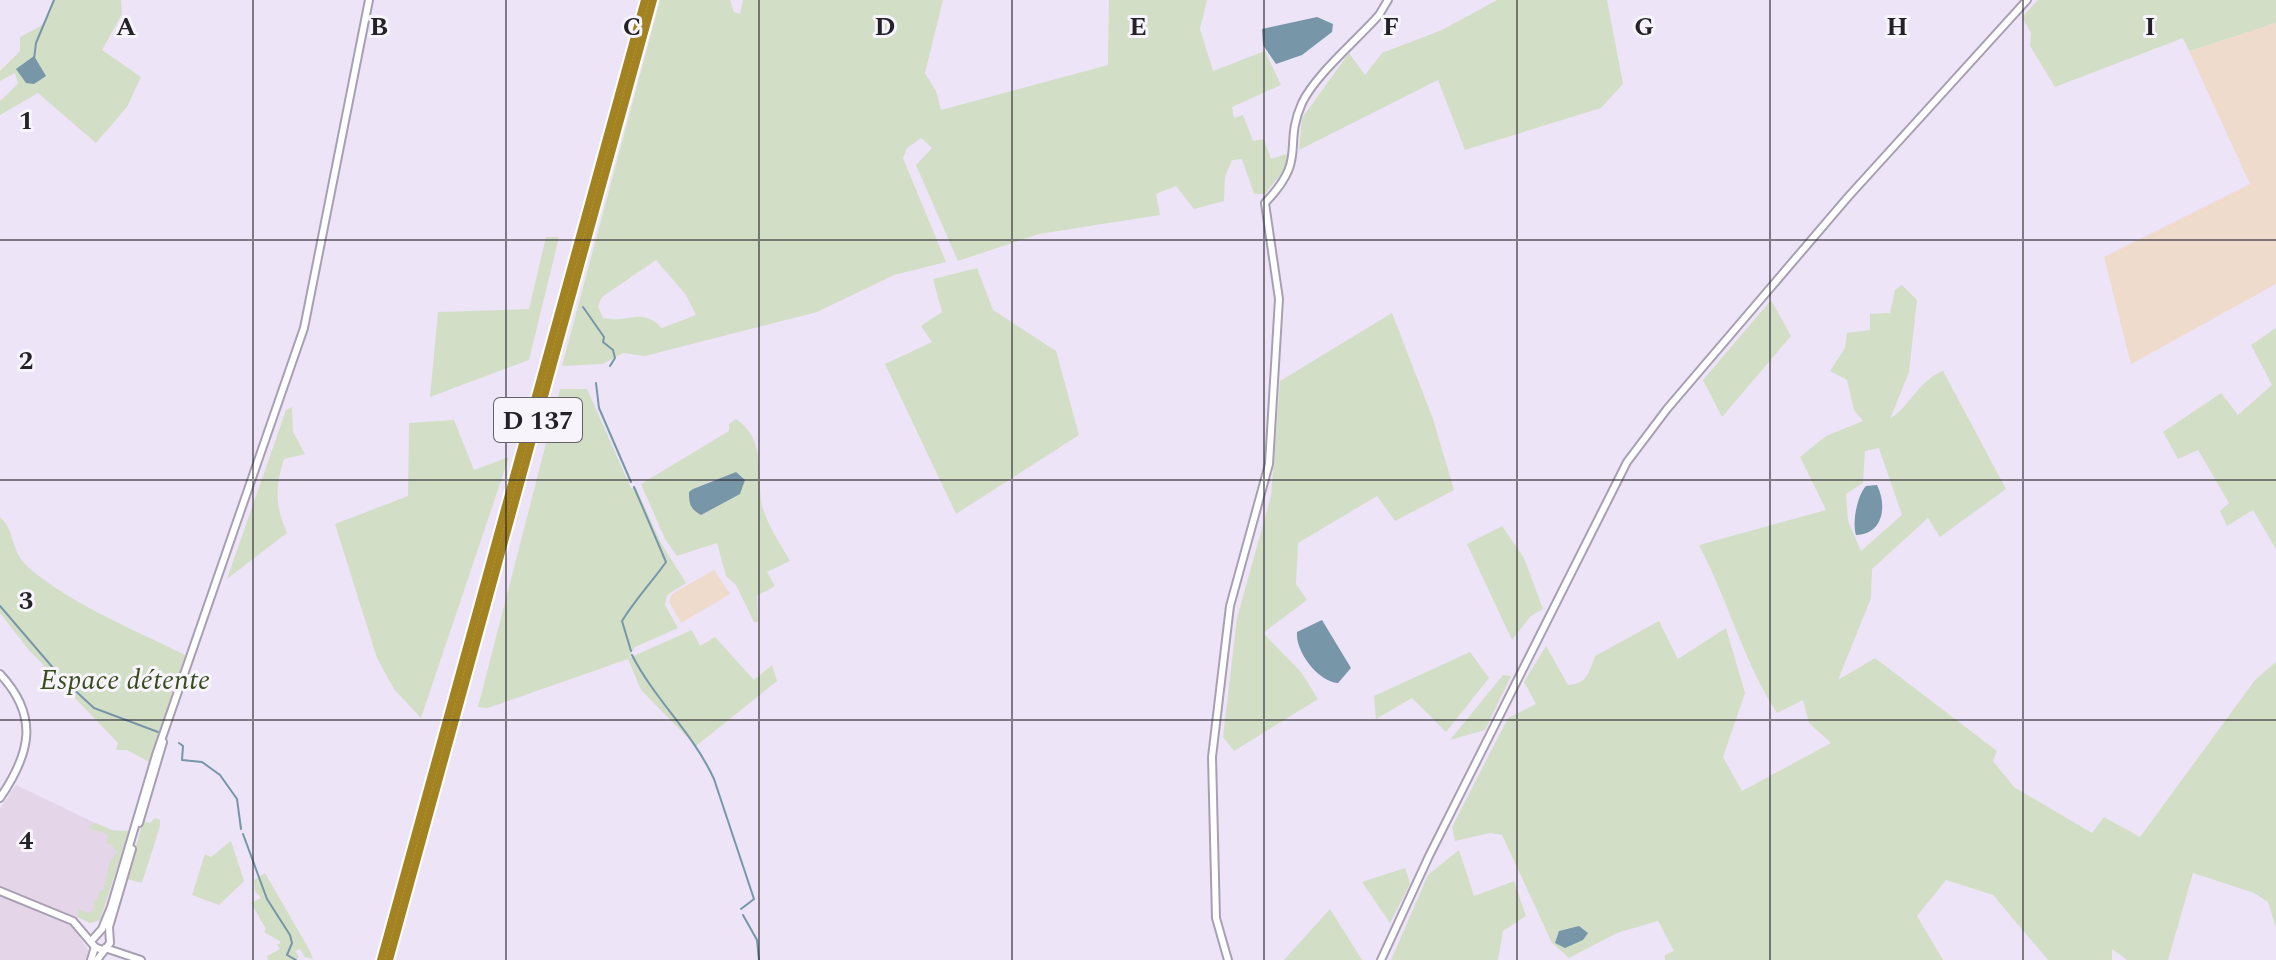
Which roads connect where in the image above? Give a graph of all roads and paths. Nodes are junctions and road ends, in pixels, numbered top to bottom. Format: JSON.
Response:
{"nodes":[{"id":1,"x":369,"y":0,"type":"edge"},
{"id":2,"x":645,"y":0,"type":"edge"},
{"id":3,"x":653,"y":0,"type":"edge"},
{"id":4,"x":1388,"y":0,"type":"edge"},
{"id":5,"x":2027,"y":0,"type":"edge"},
{"id":6,"x":0,"y":674,"type":"edge"},
{"id":7,"x":0,"y":798,"type":"edge"},
{"id":8,"x":0,"y":891,"type":"edge"},
{"id":9,"x":101,"y":941,"type":"junction"},
{"id":10,"x":94,"y":960,"type":"edge"},
{"id":11,"x":141,"y":960,"type":"edge"},
{"id":12,"x":381,"y":960,"type":"edge"},
{"id":13,"x":389,"y":960,"type":"edge"},
{"id":14,"x":1228,"y":960,"type":"edge"},
{"id":15,"x":1381,"y":960,"type":"edge"}],
"edges":[{"from":1,"to":9,"type":"main road"},
{"from":2,"to":12,"type":"highway","number":"D 137"},
{"from":3,"to":13,"type":"highway","number":"D 137"},
{"from":4,"to":14,"type":"main road"},
{"from":5,"to":15,"type":"main road"},
{"from":6,"to":7,"type":"main road"},
{"from":8,"to":9,"type":"main road"},
{"from":9,"to":10,"type":"main road"},
{"from":9,"to":11,"type":"main road"}]}
